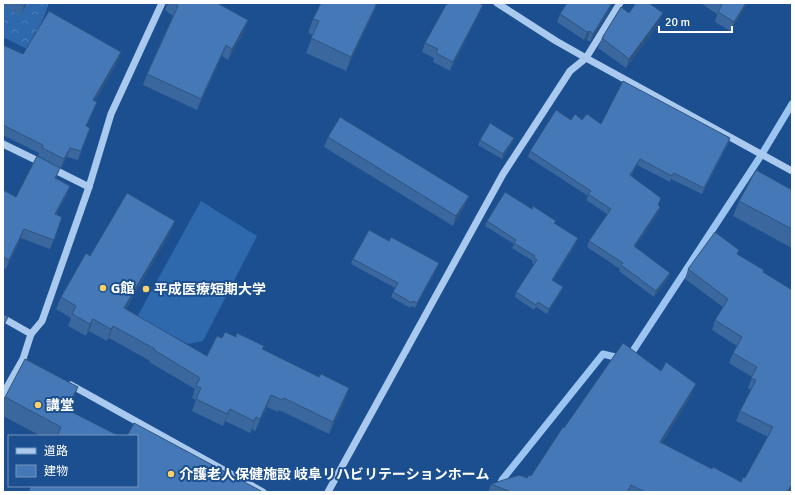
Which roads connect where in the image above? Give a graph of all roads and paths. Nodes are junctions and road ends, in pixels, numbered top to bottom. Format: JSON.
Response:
{"nodes":[{"id":1,"x":162,"y":3,"type":"edge"},
{"id":2,"x":497,"y":3,"type":"edge"},
{"id":3,"x":620,"y":3,"type":"edge"},
{"id":4,"x":586,"y":58,"type":"junction"},
{"id":5,"x":3,"y":144,"type":"edge"},
{"id":6,"x":792,"y":171,"type":"edge"},
{"id":7,"x":89,"y":187,"type":"junction"},
{"id":8,"x":3,"y":318,"type":"edge"},
{"id":9,"x":31,"y":334,"type":"junction"},
{"id":10,"x":64,"y":382,"type":"edge"},
{"id":11,"x":3,"y":394,"type":"edge"},
{"id":12,"x":263,"y":492,"type":"edge"},
{"id":13,"x":328,"y":492,"type":"edge"}],
"edges":[{"from":1,"to":7,"type":"street"},
{"from":2,"to":4,"type":"street"},
{"from":3,"to":4,"type":"street"},
{"from":4,"to":6,"type":"street"},
{"from":4,"to":13,"type":"street"},
{"from":5,"to":7,"type":"street"},
{"from":7,"to":9,"type":"street"},
{"from":8,"to":9,"type":"street"},
{"from":9,"to":11,"type":"street"},
{"from":10,"to":12,"type":"street"}]}
